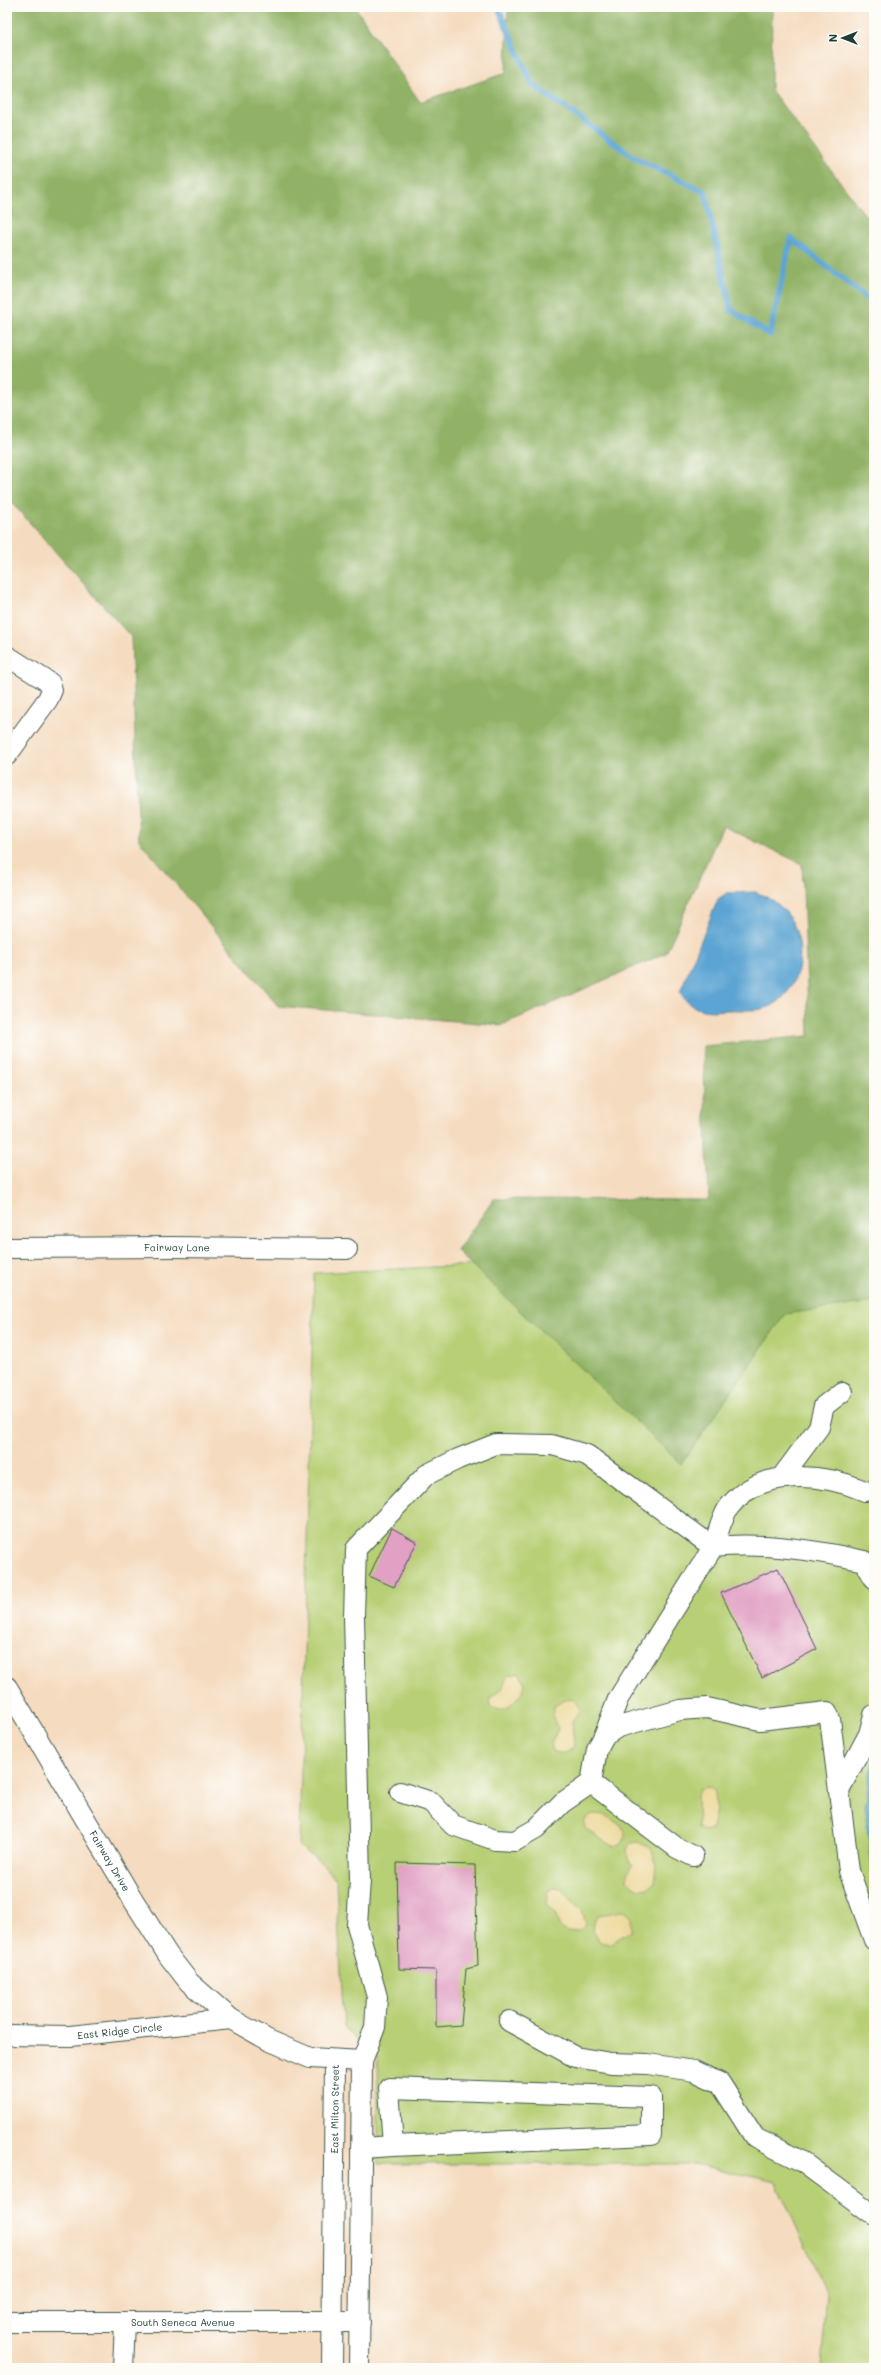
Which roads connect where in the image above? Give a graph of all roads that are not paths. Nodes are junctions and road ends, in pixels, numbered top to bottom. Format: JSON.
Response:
{"nodes":[{"id":1,"x":7,"y":656,"type":"edge"},
{"id":2,"x":7,"y":755,"type":"edge"},
{"id":3,"x":7,"y":1248,"type":"edge"},
{"id":4,"x":347,"y":1249,"type":"dead end"},
{"id":5,"x":842,"y":1392,"type":"dead end"},
{"id":6,"x":781,"y":1478,"type":"junction"},
{"id":7,"x":865,"y":1491,"type":"dead end"},
{"id":8,"x":713,"y":1547,"type":"junction"},
{"id":9,"x":871,"y":1567,"type":"edge"},
{"id":10,"x":7,"y":1688,"type":"edge"},
{"id":11,"x":874,"y":1715,"type":"edge"},
{"id":12,"x":604,"y":1736,"type":"junction"},
{"id":13,"x":591,"y":1783,"type":"junction"},
{"id":14,"x":839,"y":1790,"type":"junction"},
{"id":15,"x":400,"y":1792,"type":"dead end"},
{"id":16,"x":693,"y":1856,"type":"dead end"},
{"id":17,"x":874,"y":1940,"type":"edge"},
{"id":18,"x":232,"y":2019,"type":"junction"},
{"id":19,"x":509,"y":2021,"type":"dead end"},
{"id":20,"x":7,"y":2035,"type":"edge"},
{"id":21,"x":335,"y":2061,"type":"junction"},
{"id":22,"x":362,"y":2062,"type":"junction"},
{"id":23,"x":393,"y":2146,"type":"junction"},
{"id":24,"x":361,"y":2148,"type":"junction"},
{"id":25,"x":333,"y":2197,"type":"junction"},
{"id":26,"x":361,"y":2197,"type":"junction"},
{"id":27,"x":874,"y":2215,"type":"edge"},
{"id":28,"x":7,"y":2322,"type":"edge"},
{"id":29,"x":125,"y":2322,"type":"junction"},
{"id":30,"x":332,"y":2322,"type":"junction"},
{"id":31,"x":360,"y":2322,"type":"junction"},
{"id":32,"x":123,"y":2368,"type":"edge"},
{"id":33,"x":332,"y":2368,"type":"edge"},
{"id":34,"x":359,"y":2368,"type":"edge"}],
"edges":[{"from":1,"to":2,"type":"street"},
{"from":3,"to":4,"type":"street","name":"Fairway Lane"},
{"from":5,"to":6,"type":"street"},
{"from":6,"to":7,"type":"street"},
{"from":6,"to":8,"type":"street"},
{"from":8,"to":9,"type":"street"},
{"from":8,"to":12,"type":"street"},
{"from":8,"to":22,"type":"street"},
{"from":10,"to":18,"type":"street","name":"Fairway Drive"},
{"from":11,"to":14,"type":"street"},
{"from":12,"to":13,"type":"street"},
{"from":12,"to":14,"type":"street"},
{"from":13,"to":15,"type":"street"},
{"from":13,"to":16,"type":"street"},
{"from":14,"to":17,"type":"street"},
{"from":18,"to":20,"type":"street","name":"East Ridge Circle"},
{"from":18,"to":21,"type":"street","name":"East Milton Street"},
{"from":19,"to":27,"type":"street"},
{"from":21,"to":22,"type":"street"},
{"from":21,"to":25,"type":"street","name":"East Milton Street"},
{"from":22,"to":24,"type":"street"},
{"from":23,"to":23,"type":"street"},
{"from":23,"to":24,"type":"street"},
{"from":24,"to":26,"type":"street"},
{"from":25,"to":26,"type":"street"},
{"from":25,"to":30,"type":"street","name":"East Milton Street"},
{"from":26,"to":31,"type":"street"},
{"from":28,"to":29,"type":"street","name":"South Seneca Avenue"},
{"from":29,"to":30,"type":"street","name":"South Seneca Avenue"},
{"from":29,"to":32,"type":"street"},
{"from":30,"to":31,"type":"street","name":"South Seneca Avenue"},
{"from":30,"to":33,"type":"street","name":"East Milton Street"},
{"from":31,"to":34,"type":"street"}]}
